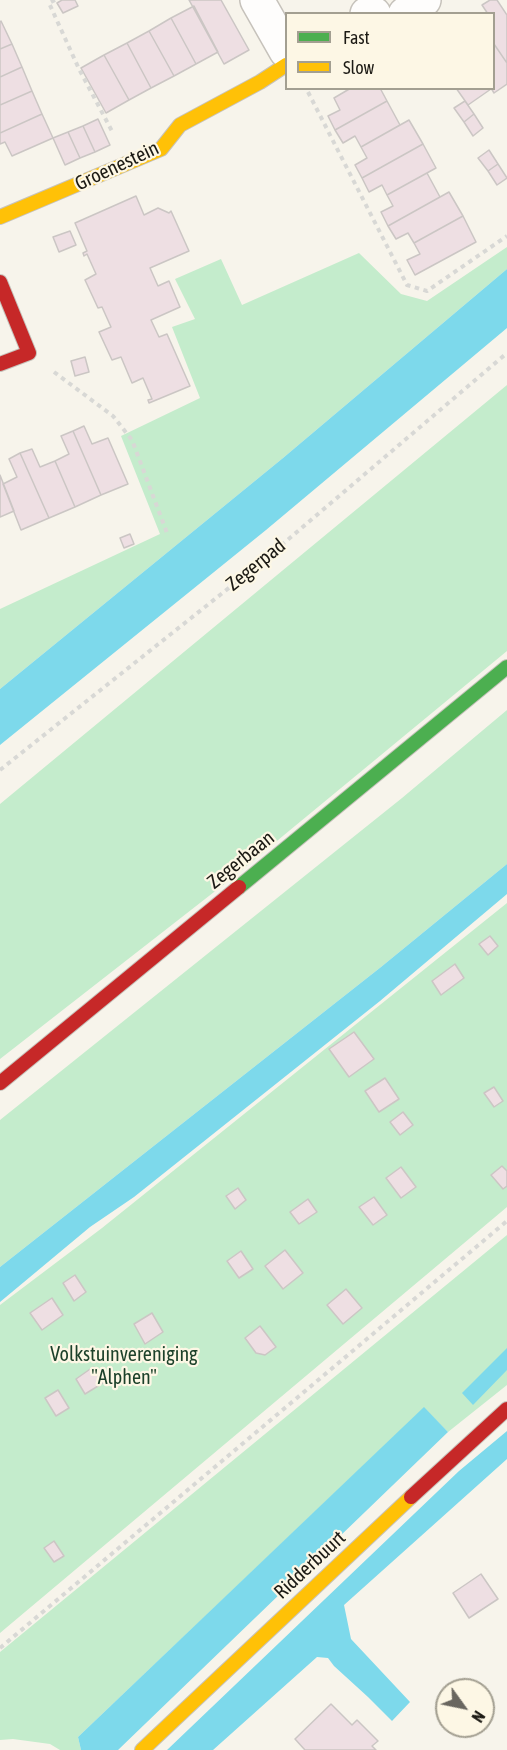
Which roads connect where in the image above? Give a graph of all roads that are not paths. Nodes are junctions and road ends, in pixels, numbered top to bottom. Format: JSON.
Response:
{"nodes":[{"id":1,"x":257,"y":0,"type":"edge"},
{"id":2,"x":424,"y":0,"type":"edge"},
{"id":3,"x":408,"y":12,"type":"edge"},
{"id":4,"x":285,"y":49,"type":"edge"},
{"id":5,"x":285,"y":66,"type":"edge"},
{"id":6,"x":0,"y":217,"type":"edge"},
{"id":7,"x":0,"y":282,"type":"edge"},
{"id":8,"x":0,"y":364,"type":"edge"},
{"id":9,"x":507,"y":667,"type":"edge"},
{"id":10,"x":0,"y":1083,"type":"edge"},
{"id":11,"x":507,"y":1409,"type":"edge"},
{"id":12,"x":142,"y":1750,"type":"edge"}],
"edges":[{"from":1,"to":4,"type":"street"},
{"from":2,"to":3,"type":"street"},
{"from":5,"to":6,"type":"street","name":"Groenestein"},
{"from":7,"to":8,"type":"street"},
{"from":9,"to":10,"type":"street","name":"Zegerbaan"},
{"from":11,"to":12,"type":"street","name":"Ridderbuurt"}]}
